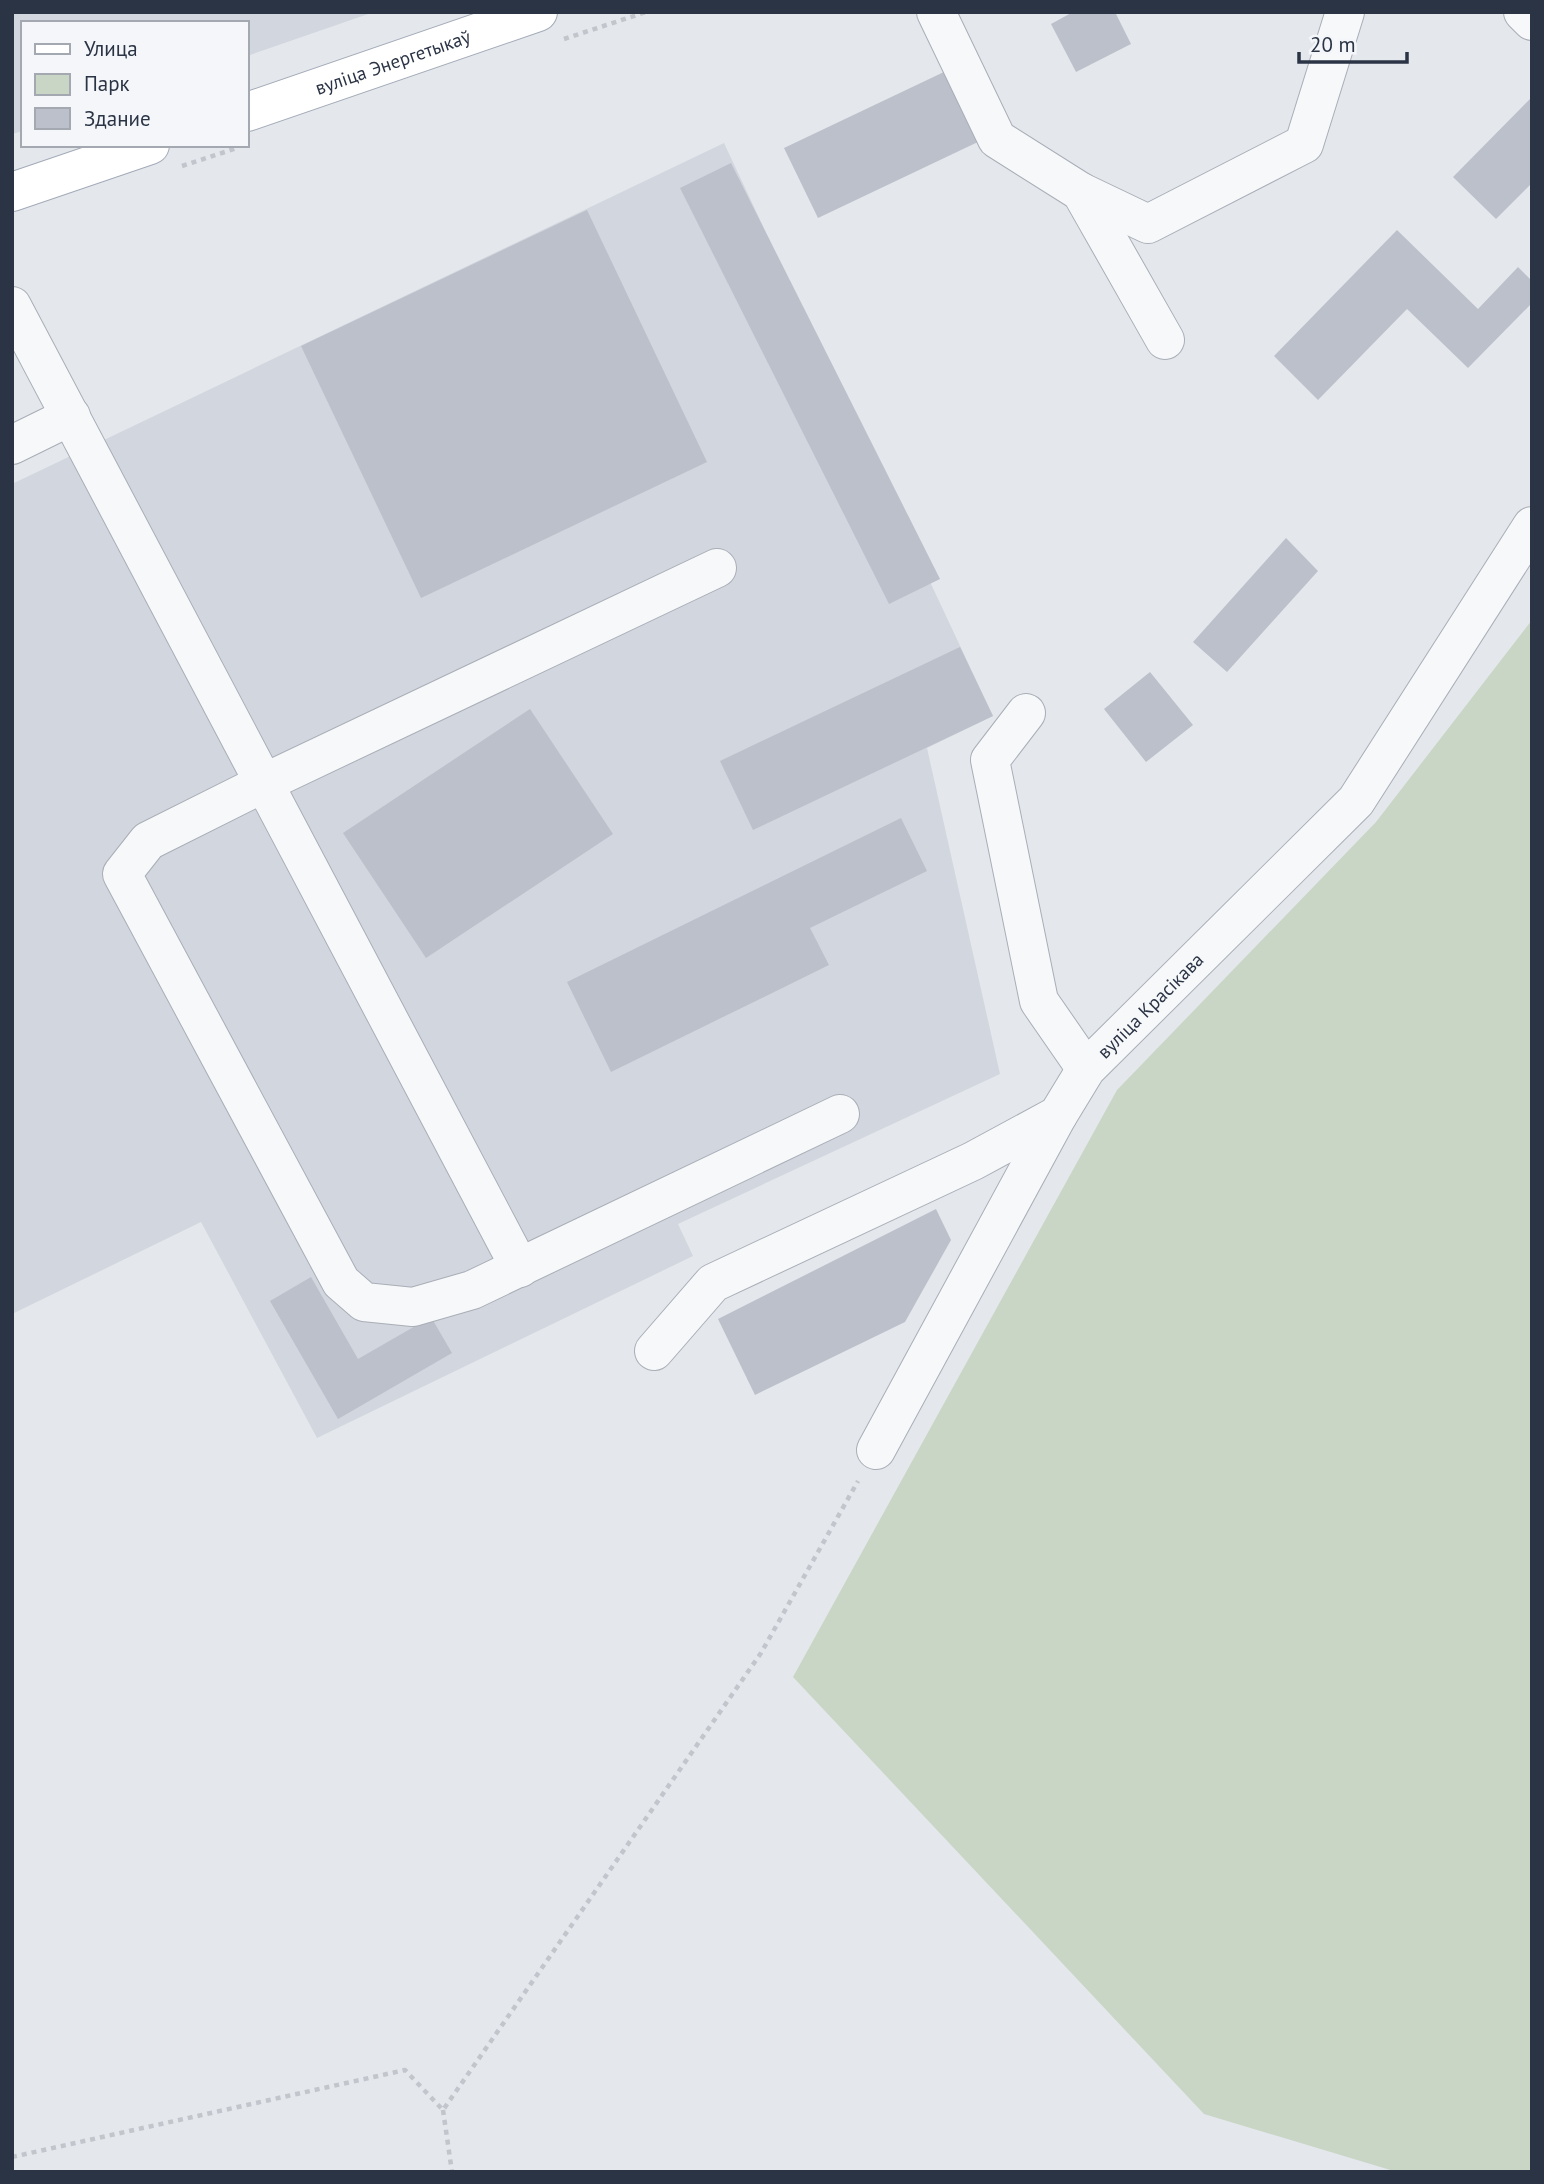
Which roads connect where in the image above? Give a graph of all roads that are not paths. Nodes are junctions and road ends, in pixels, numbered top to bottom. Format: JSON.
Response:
{"nodes":[{"id":1,"x":538,"y":12,"type":"edge"},
{"id":2,"x":936,"y":12,"type":"edge"},
{"id":3,"x":1345,"y":12,"type":"edge"},
{"id":4,"x":1523,"y":12,"type":"edge"},
{"id":5,"x":1532,"y":21,"type":"edge"},
{"id":6,"x":248,"y":112,"type":"edge"},
{"id":7,"x":144,"y":147,"type":"edge"},
{"id":8,"x":12,"y":192,"type":"edge"},
{"id":9,"x":1081,"y":192,"type":"junction"},
{"id":10,"x":13,"y":309,"type":"edge"},
{"id":11,"x":1165,"y":341,"type":"dead end"},
{"id":12,"x":71,"y":416,"type":"junction"},
{"id":13,"x":12,"y":445,"type":"edge"},
{"id":14,"x":1532,"y":526,"type":"edge"},
{"id":15,"x":717,"y":568,"type":"dead end"},
{"id":16,"x":1026,"y":713,"type":"dead end"},
{"id":17,"x":264,"y":783,"type":"junction"},
{"id":18,"x":1086,"y":1069,"type":"junction"},
{"id":19,"x":840,"y":1114,"type":"dead end"},
{"id":20,"x":1058,"y":1115,"type":"junction"},
{"id":21,"x":520,"y":1268,"type":"junction"},
{"id":22,"x":654,"y":1352,"type":"dead end"},
{"id":23,"x":876,"y":1450,"type":"road end"}],
"edges":[{"from":1,"to":6,"type":"main road","name":"вуліца Энергетыкаў"},
{"from":2,"to":9,"type":"street"},
{"from":3,"to":9,"type":"street"},
{"from":4,"to":5,"type":"street"},
{"from":7,"to":8,"type":"main road"},
{"from":9,"to":11,"type":"street"},
{"from":10,"to":12,"type":"street"},
{"from":12,"to":13,"type":"street"},
{"from":12,"to":17,"type":"street"},
{"from":14,"to":18,"type":"street","name":"вуліца Красікава"},
{"from":15,"to":17,"type":"street"},
{"from":16,"to":18,"type":"street"},
{"from":17,"to":21,"type":"street"},
{"from":17,"to":21,"type":"street"},
{"from":18,"to":20,"type":"street","name":"вуліца Красікава"},
{"from":19,"to":21,"type":"street"},
{"from":20,"to":22,"type":"street"},
{"from":20,"to":23,"type":"street","name":"вуліца Красікава"}]}
